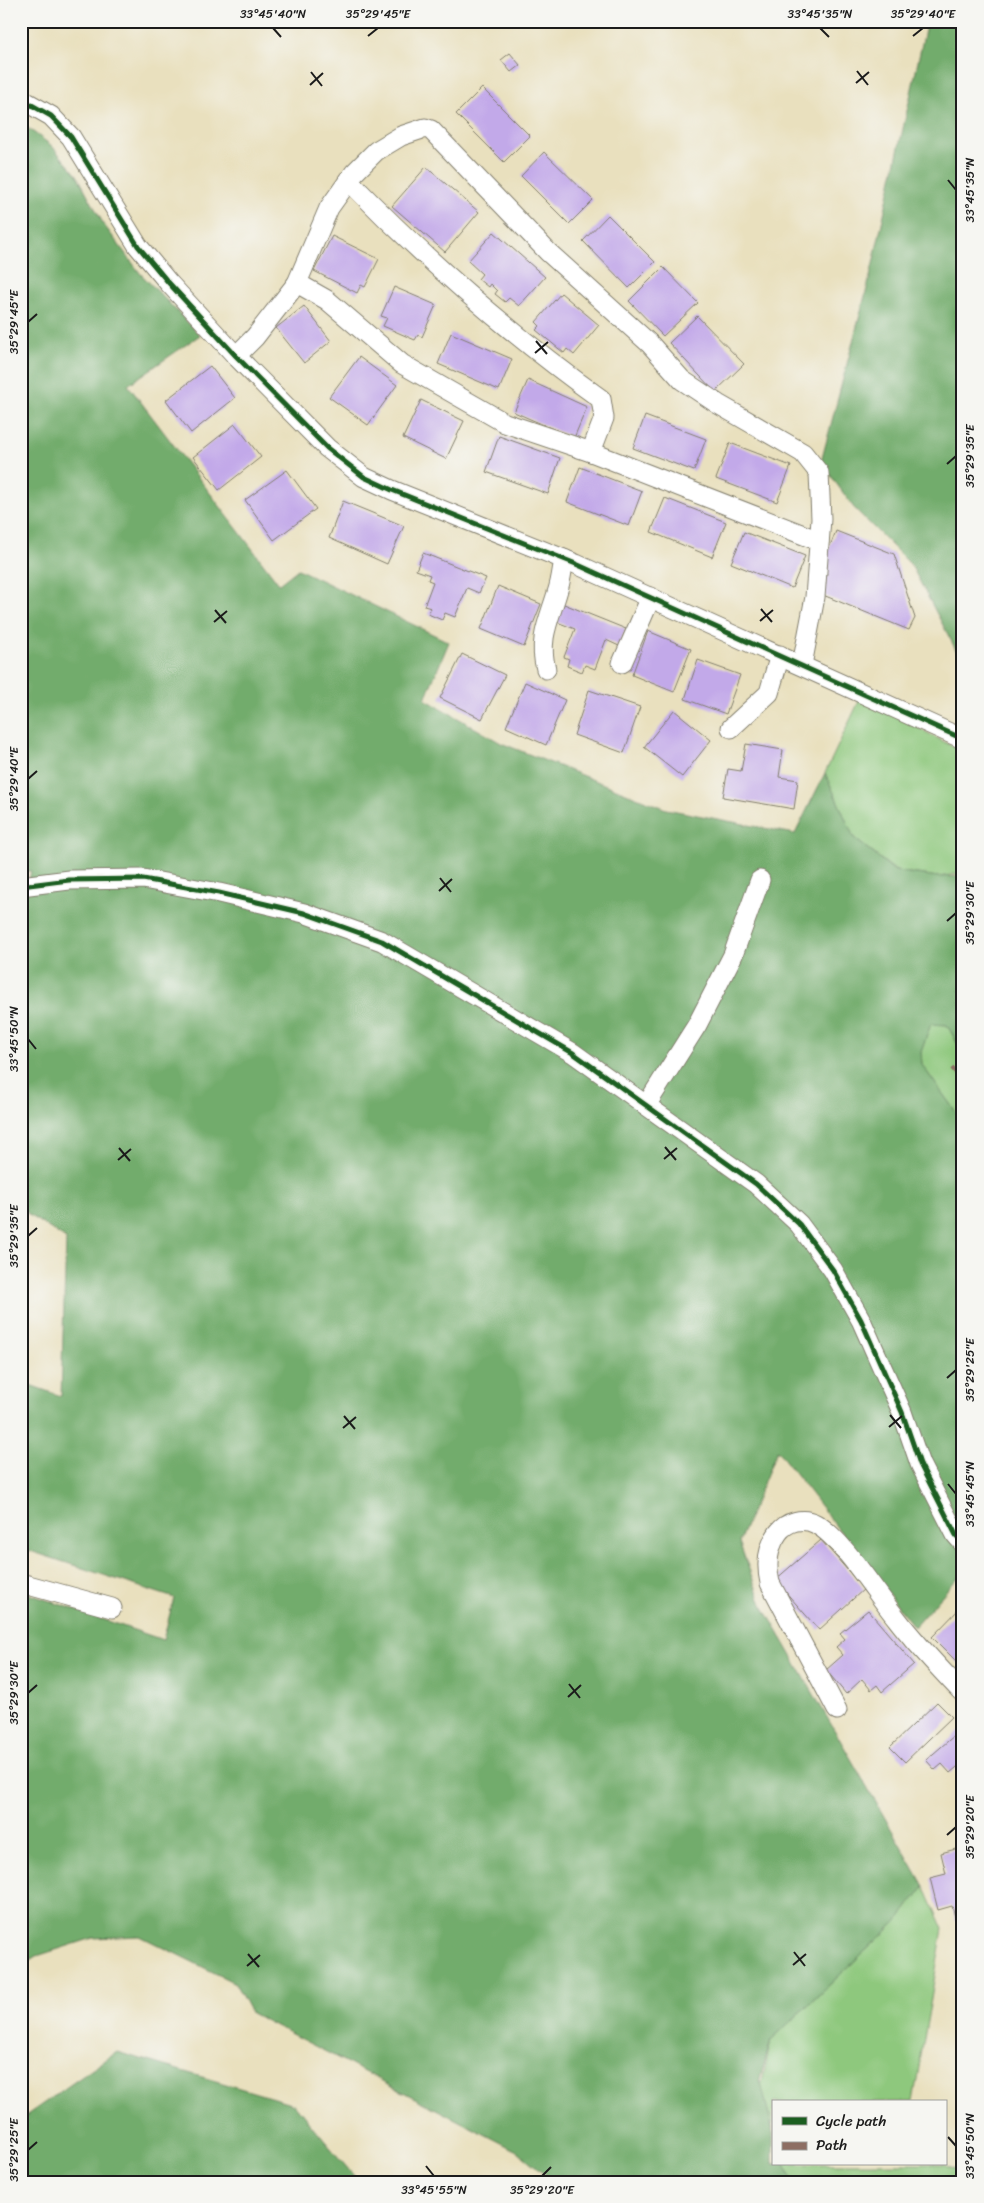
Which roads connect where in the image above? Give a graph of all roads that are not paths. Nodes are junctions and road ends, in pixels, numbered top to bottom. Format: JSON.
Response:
{"nodes":[{"id":1,"x":21,"y":99,"type":"edge"},
{"id":2,"x":348,"y":180,"type":"junction"},
{"id":3,"x":297,"y":283,"type":"junction"},
{"id":4,"x":236,"y":356,"type":"junction"},
{"id":5,"x":591,"y":452,"type":"junction"},
{"id":6,"x":819,"y":541,"type":"junction"},
{"id":7,"x":564,"y":559,"type":"junction"},
{"id":8,"x":651,"y":597,"type":"junction"},
{"id":9,"x":780,"y":655,"type":"junction"},
{"id":10,"x":622,"y":663,"type":"dead end"},
{"id":11,"x":802,"y":665,"type":"junction"},
{"id":12,"x":546,"y":669,"type":"dead end"},
{"id":13,"x":731,"y":728,"type":"dead end"},
{"id":14,"x":963,"y":739,"type":"edge"},
{"id":15,"x":760,"y":880,"type":"dead end"},
{"id":16,"x":21,"y":886,"type":"edge"},
{"id":17,"x":646,"y":1104,"type":"junction"},
{"id":18,"x":963,"y":1543,"type":"edge"},
{"id":19,"x":21,"y":1583,"type":"edge"},
{"id":20,"x":112,"y":1608,"type":"dead end"},
{"id":21,"x":963,"y":1693,"type":"edge"},
{"id":22,"x":837,"y":1710,"type":"dead end"}],
"edges":[{"from":1,"to":4,"type":"street"},
{"from":2,"to":3,"type":"street"},
{"from":2,"to":5,"type":"street"},
{"from":2,"to":6,"type":"street"},
{"from":3,"to":4,"type":"street"},
{"from":3,"to":5,"type":"street"},
{"from":4,"to":7,"type":"street"},
{"from":5,"to":6,"type":"street"},
{"from":6,"to":11,"type":"street"},
{"from":7,"to":8,"type":"street"},
{"from":7,"to":12,"type":"street"},
{"from":8,"to":9,"type":"street"},
{"from":8,"to":10,"type":"street"},
{"from":9,"to":11,"type":"street"},
{"from":9,"to":13,"type":"street"},
{"from":11,"to":14,"type":"street"},
{"from":15,"to":17,"type":"street"},
{"from":16,"to":17,"type":"street"},
{"from":17,"to":18,"type":"street"},
{"from":19,"to":20,"type":"street"},
{"from":21,"to":22,"type":"street"}]}
